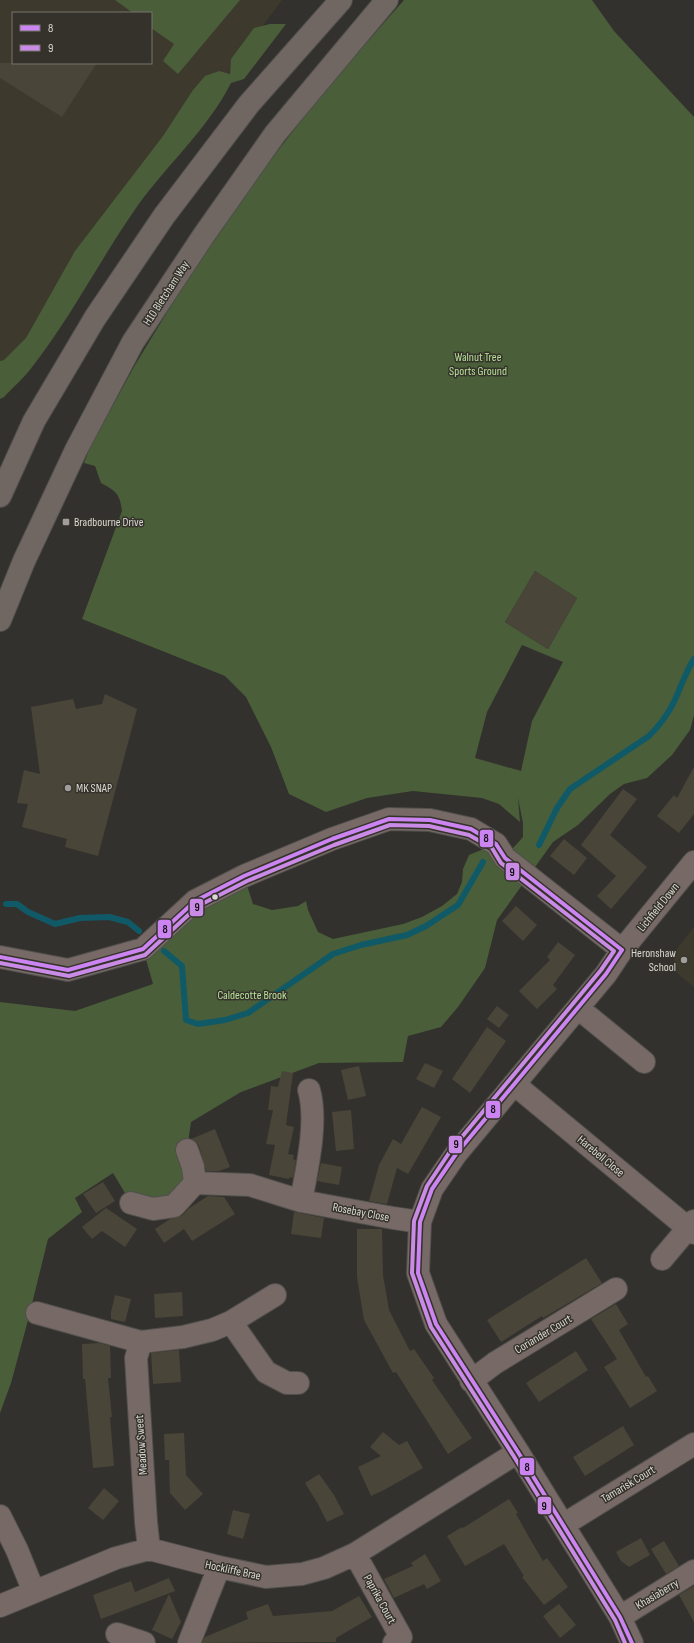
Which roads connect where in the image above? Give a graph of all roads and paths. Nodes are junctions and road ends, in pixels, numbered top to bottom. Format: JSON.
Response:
{"nodes":[{"id":1,"x":341,"y":0,"type":"edge"},
{"id":2,"x":387,"y":0,"type":"edge"},
{"id":3,"x":0,"y":496,"type":"edge"},
{"id":4,"x":0,"y":620,"type":"edge"},
{"id":5,"x":694,"y":862,"type":"edge"},
{"id":6,"x":622,"y":950,"type":"junction"},
{"id":7,"x":0,"y":957,"type":"edge"},
{"id":8,"x":578,"y":1008,"type":"junction"},
{"id":9,"x":644,"y":1062,"type":"dead end"},
{"id":10,"x":514,"y":1084,"type":"junction"},
{"id":11,"x":309,"y":1090,"type":"dead end"},
{"id":12,"x":187,"y":1150,"type":"dead end"},
{"id":13,"x":195,"y":1183,"type":"junction"},
{"id":14,"x":301,"y":1201,"type":"junction"},
{"id":15,"x":131,"y":1203,"type":"dead end"},
{"id":16,"x":420,"y":1222,"type":"junction"},
{"id":17,"x":692,"y":1227,"type":"edge"},
{"id":18,"x":662,"y":1259,"type":"dead end"},
{"id":19,"x":616,"y":1289,"type":"dead end"},
{"id":20,"x":275,"y":1295,"type":"dead end"},
{"id":21,"x":37,"y":1313,"type":"dead end"},
{"id":22,"x":231,"y":1322,"type":"junction"},
{"id":23,"x":141,"y":1342,"type":"junction"},
{"id":24,"x":471,"y":1381,"type":"junction"},
{"id":25,"x":298,"y":1383,"type":"dead end"},
{"id":26,"x":694,"y":1444,"type":"edge"},
{"id":27,"x":518,"y":1452,"type":"junction"},
{"id":28,"x":0,"y":1516,"type":"edge"},
{"id":29,"x":563,"y":1525,"type":"junction"},
{"id":30,"x":149,"y":1549,"type":"junction"},
{"id":31,"x":355,"y":1554,"type":"junction"},
{"id":32,"x":219,"y":1568,"type":"junction"},
{"id":33,"x":694,"y":1571,"type":"edge"},
{"id":34,"x":34,"y":1592,"type":"junction"},
{"id":35,"x":0,"y":1606,"type":"edge"},
{"id":36,"x":620,"y":1616,"type":"junction"},
{"id":37,"x":117,"y":1634,"type":"dead end"},
{"id":38,"x":144,"y":1643,"type":"edge"},
{"id":39,"x":189,"y":1643,"type":"edge"},
{"id":40,"x":394,"y":1643,"type":"edge"},
{"id":41,"x":632,"y":1643,"type":"edge"}],
"edges":[{"from":1,"to":3,"type":"highway"},
{"from":2,"to":4,"type":"highway","name":"H10 Bletcham Way"},
{"from":5,"to":6,"type":"street","name":"Lichfield Down"},
{"from":6,"to":7,"type":"street"},
{"from":6,"to":8,"type":"street","name":"Lichfield Down"},
{"from":8,"to":9,"type":"street"},
{"from":8,"to":10,"type":"street","name":"Lichfield Down"},
{"from":10,"to":16,"type":"street","name":"Lichfield Down"},
{"from":10,"to":17,"type":"street","name":"Harebell Close"},
{"from":11,"to":14,"type":"street"},
{"from":12,"to":13,"type":"street"},
{"from":13,"to":14,"type":"street","name":"Rosebay Close"},
{"from":13,"to":15,"type":"street"},
{"from":14,"to":16,"type":"street","name":"Rosebay Close"},
{"from":16,"to":24,"type":"street","name":"Lichfield Down"},
{"from":17,"to":18,"type":"street","name":"Harebell Close"},
{"from":19,"to":24,"type":"street","name":"Coriander Court"},
{"from":20,"to":22,"type":"street"},
{"from":21,"to":23,"type":"street"},
{"from":22,"to":23,"type":"street"},
{"from":22,"to":25,"type":"street"},
{"from":23,"to":30,"type":"street","name":"Meadow Sweet"},
{"from":24,"to":27,"type":"street","name":"Lichfield Down"},
{"from":26,"to":29,"type":"street","name":"Tamarisk Court"},
{"from":27,"to":29,"type":"street","name":"Lichfield Down"},
{"from":27,"to":31,"type":"street","name":"Hockliffe Brae"},
{"from":28,"to":34,"type":"street"},
{"from":29,"to":36,"type":"street","name":"Lichfield Down"},
{"from":30,"to":32,"type":"street","name":"Hockliffe Brae"},
{"from":30,"to":34,"type":"street"},
{"from":31,"to":32,"type":"street","name":"Hockliffe Brae"},
{"from":31,"to":40,"type":"street","name":"Paprika Court"},
{"from":32,"to":39,"type":"street"},
{"from":33,"to":36,"type":"street","name":"Khasiaberry"},
{"from":34,"to":35,"type":"street"},
{"from":36,"to":41,"type":"street","name":"Lichfield Down"},
{"from":37,"to":38,"type":"street"}]}
